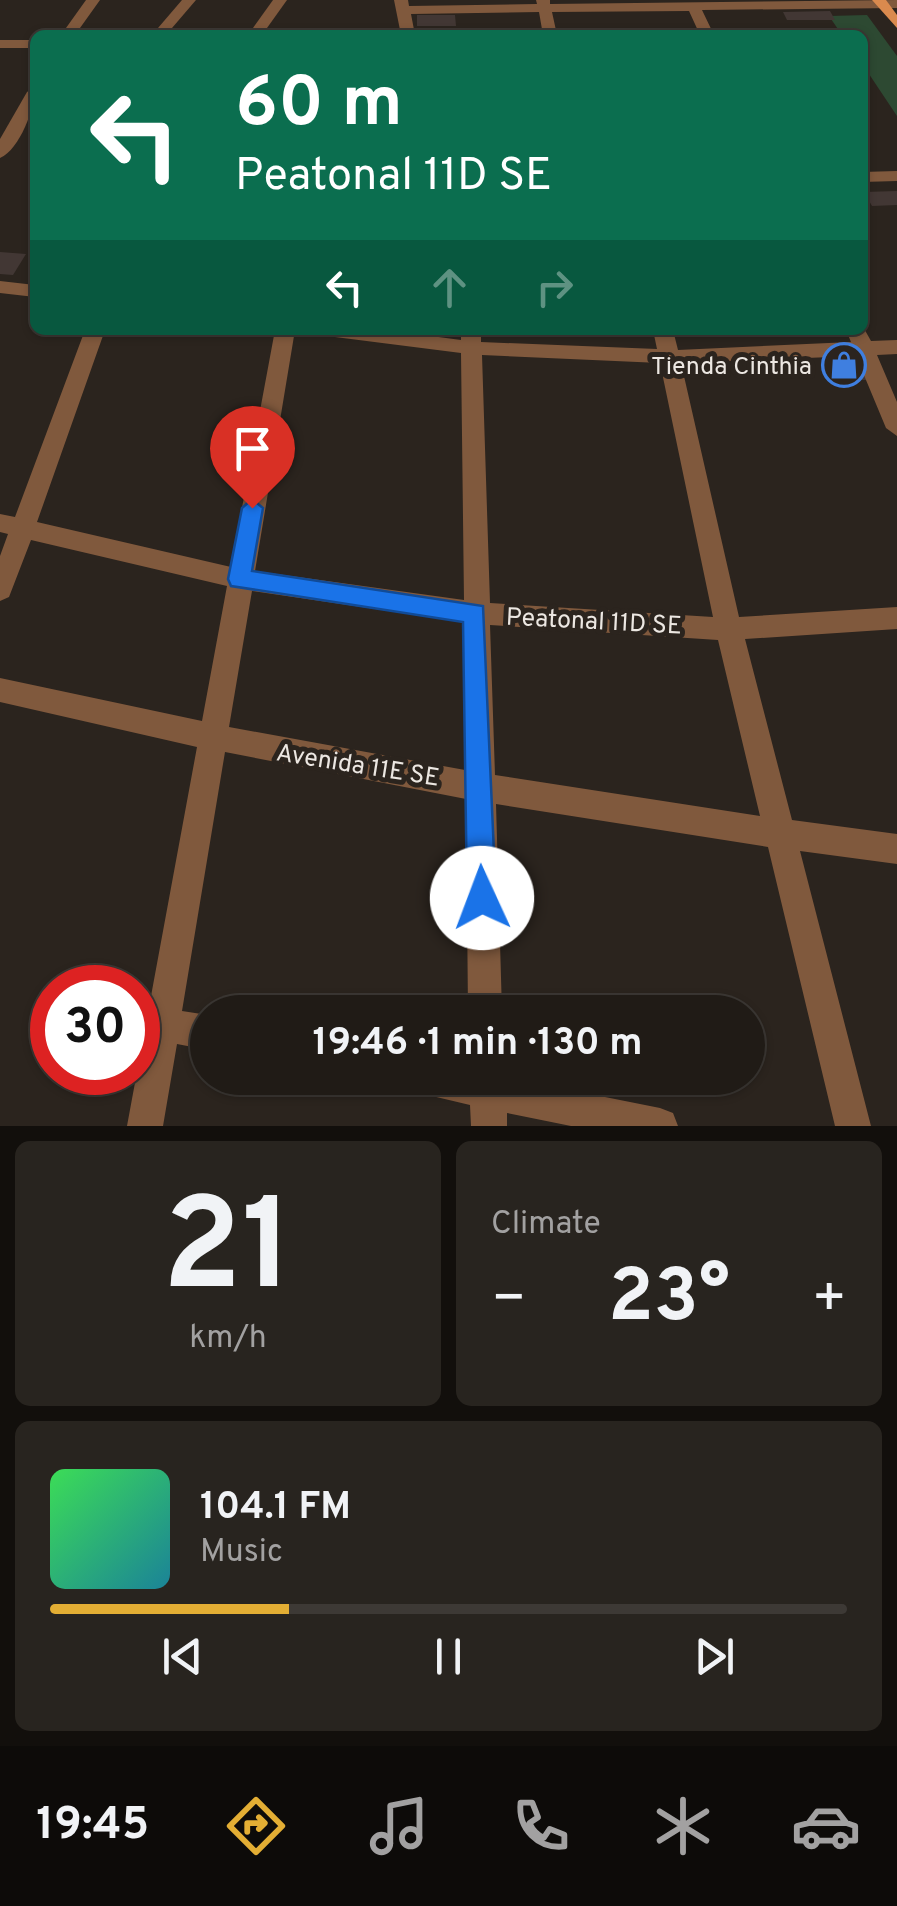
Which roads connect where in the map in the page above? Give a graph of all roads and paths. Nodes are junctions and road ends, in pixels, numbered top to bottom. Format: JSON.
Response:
{"nodes":[{"id":1,"x":93,"y":0,"type":"edge"},
{"id":2,"x":189,"y":0,"type":"edge"},
{"id":3,"x":280,"y":0,"type":"edge"},
{"id":4,"x":693,"y":3,"type":"edge"},
{"id":5,"x":544,"y":4,"type":"edge"},
{"id":6,"x":889,"y":4,"type":"edge"},
{"id":7,"x":401,"y":5,"type":"edge"},
{"id":8,"x":897,"y":24,"type":"edge"},
{"id":9,"x":72,"y":30,"type":"edge"},
{"id":10,"x":163,"y":30,"type":"edge"},
{"id":11,"x":259,"y":30,"type":"edge"},
{"id":12,"x":407,"y":30,"type":"edge"},
{"id":13,"x":549,"y":30,"type":"edge"},
{"id":14,"x":705,"y":30,"type":"edge"},
{"id":15,"x":0,"y":44,"type":"edge"},
{"id":16,"x":30,"y":44,"type":"edge"},
{"id":17,"x":30,"y":98,"type":"edge"},
{"id":18,"x":7,"y":127,"type":"edge"},
{"id":19,"x":0,"y":153,"type":"edge"},
{"id":20,"x":897,"y":176,"type":"edge"},
{"id":21,"x":868,"y":177,"type":"edge"},
{"id":22,"x":0,"y":286,"type":"edge"},
{"id":23,"x":30,"y":290,"type":"edge"},
{"id":24,"x":93,"y":335,"type":"edge"},
{"id":25,"x":284,"y":335,"type":"edge"},
{"id":26,"x":411,"y":335,"type":"edge"},
{"id":27,"x":472,"y":339,"type":"edge"},
{"id":28,"x":860,"y":339,"type":"edge"},
{"id":29,"x":667,"y":343,"type":"edge"},
{"id":30,"x":897,"y":347,"type":"edge"},
{"id":31,"x":897,"y":428,"type":"edge"},
{"id":32,"x":12,"y":526,"type":"edge"},
{"id":33,"x":240,"y":579,"type":"junction"},
{"id":34,"x":0,"y":590,"type":"edge"},
{"id":35,"x":474,"y":613,"type":"junction"},
{"id":36,"x":897,"y":618,"type":"edge"},
{"id":37,"x":729,"y":628,"type":"junction"},
{"id":38,"x":0,"y":690,"type":"edge"},
{"id":39,"x":211,"y":740,"type":"junction"},
{"id":40,"x":478,"y":784,"type":"junction"},
{"id":41,"x":782,"y":834,"type":"junction"},
{"id":42,"x":897,"y":849,"type":"edge"},
{"id":43,"x":484,"y":995,"type":"edge"},
{"id":44,"x":161,"y":1024,"type":"junction"},
{"id":45,"x":190,"y":1030,"type":"edge"},
{"id":46,"x":488,"y":1098,"type":"edge"},
{"id":47,"x":145,"y":1126,"type":"edge"},
{"id":48,"x":660,"y":1126,"type":"edge"},
{"id":49,"x":853,"y":1126,"type":"edge"}],
"edges":[{"from":1,"to":9,"type":"street"},
{"from":2,"to":10,"type":"street"},
{"from":3,"to":11,"type":"street"},
{"from":4,"to":5,"type":"street"},
{"from":4,"to":6,"type":"street"},
{"from":4,"to":14,"type":"street"},
{"from":5,"to":7,"type":"street"},
{"from":5,"to":13,"type":"street"},
{"from":6,"to":8,"type":"main road"},
{"from":7,"to":12,"type":"street"},
{"from":15,"to":16,"type":"street"},
{"from":17,"to":18,"type":"street"},
{"from":18,"to":19,"type":"street"},
{"from":20,"to":21,"type":"street"},
{"from":22,"to":23,"type":"street"},
{"from":24,"to":32,"type":"street"},
{"from":25,"to":33,"type":"street"},
{"from":26,"to":27,"type":"street"},
{"from":27,"to":29,"type":"street"},
{"from":27,"to":35,"type":"street"},
{"from":28,"to":29,"type":"street"},
{"from":28,"to":30,"type":"street"},
{"from":28,"to":31,"type":"street"},
{"from":29,"to":37,"type":"street"},
{"from":32,"to":33,"type":"street","name":"Peatonal 11D SE"},
{"from":32,"to":34,"type":"street"},
{"from":33,"to":35,"type":"street","name":"Peatonal 11D SE"},
{"from":33,"to":39,"type":"street"},
{"from":35,"to":37,"type":"street","name":"Peatonal 11D SE"},
{"from":35,"to":40,"type":"street"},
{"from":36,"to":37,"type":"street","name":"Peatonal 11D SE"},
{"from":37,"to":41,"type":"street"},
{"from":38,"to":39,"type":"street","name":"Avenida 11E SE"},
{"from":39,"to":40,"type":"street","name":"Avenida 11E SE"},
{"from":39,"to":44,"type":"street"},
{"from":40,"to":41,"type":"street","name":"Avenida 11E SE"},
{"from":40,"to":43,"type":"street"},
{"from":41,"to":42,"type":"street","name":"Avenida 11E SE"},
{"from":41,"to":49,"type":"street"},
{"from":44,"to":45,"type":"street"},
{"from":44,"to":47,"type":"street"},
{"from":46,"to":48,"type":"street"}]}
